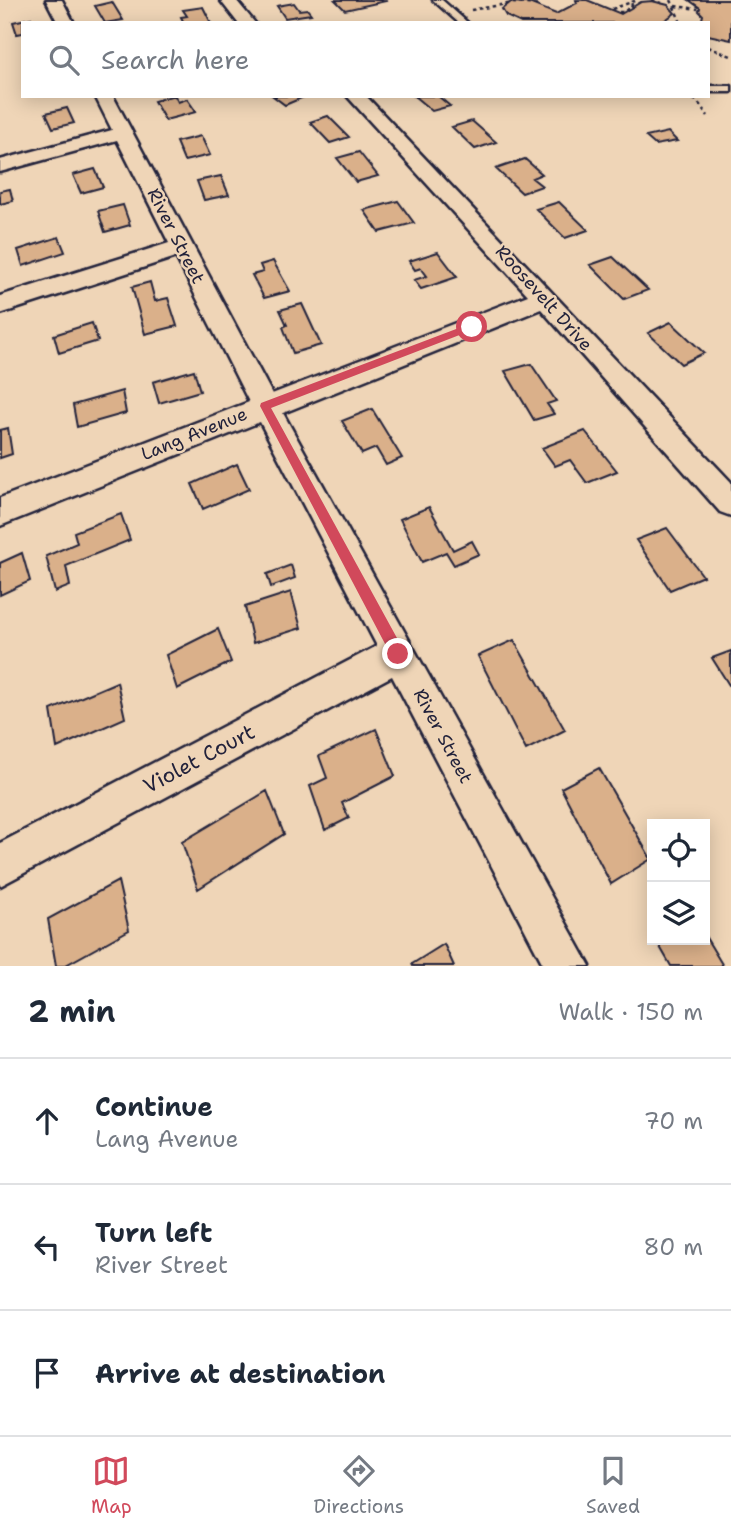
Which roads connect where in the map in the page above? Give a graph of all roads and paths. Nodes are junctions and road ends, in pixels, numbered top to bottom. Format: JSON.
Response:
{"nodes":[{"id":1,"x":54,"y":0,"type":"edge"},
{"id":2,"x":228,"y":0,"type":"edge"},
{"id":3,"x":437,"y":0,"type":"edge"},
{"id":4,"x":517,"y":0,"type":"edge"},
{"id":5,"x":637,"y":0,"type":"edge"},
{"id":6,"x":652,"y":0,"type":"edge"},
{"id":7,"x":671,"y":0,"type":"edge"},
{"id":8,"x":631,"y":2,"type":"junction"},
{"id":9,"x":662,"y":3,"type":"dead end"},
{"id":10,"x":538,"y":5,"type":"dead end"},
{"id":11,"x":675,"y":6,"type":"junction"},
{"id":12,"x":612,"y":9,"type":"dead end"},
{"id":13,"x":698,"y":9,"type":"dead end"},
{"id":14,"x":470,"y":10,"type":"dead end"},
{"id":15,"x":619,"y":12,"type":"dead end"},
{"id":16,"x":64,"y":21,"type":"edge"},
{"id":17,"x":245,"y":21,"type":"edge"},
{"id":18,"x":462,"y":21,"type":"edge"},
{"id":19,"x":680,"y":21,"type":"edge"},
{"id":20,"x":710,"y":48,"type":"edge"},
{"id":21,"x":731,"y":55,"type":"edge"},
{"id":22,"x":710,"y":89,"type":"edge"},
{"id":23,"x":731,"y":89,"type":"edge"},
{"id":24,"x":105,"y":98,"type":"edge"},
{"id":25,"x":358,"y":98,"type":"edge"},
{"id":26,"x":691,"y":98,"type":"edge"},
{"id":27,"x":708,"y":116,"type":"dead end"},
{"id":28,"x":122,"y":133,"type":"junction"},
{"id":29,"x":0,"y":166,"type":"edge"},
{"id":30,"x":181,"y":247,"type":"junction"},
{"id":31,"x":545,"y":298,"type":"junction"},
{"id":32,"x":0,"y":304,"type":"edge"},
{"id":33,"x":265,"y":406,"type":"junction"},
{"id":34,"x":731,"y":503,"type":"edge"},
{"id":35,"x":0,"y":512,"type":"edge"},
{"id":36,"x":398,"y":654,"type":"junction"},
{"id":37,"x":0,"y":865,"type":"edge"},
{"id":38,"x":568,"y":966,"type":"edge"}],
"edges":[{"from":1,"to":16,"type":"street"},
{"from":2,"to":17,"type":"street"},
{"from":3,"to":18,"type":"lane"},
{"from":4,"to":10,"type":"path"},
{"from":4,"to":14,"type":"path"},
{"from":5,"to":8,"type":"path"},
{"from":6,"to":9,"type":"path"},
{"from":7,"to":11,"type":"path"},
{"from":8,"to":12,"type":"path"},
{"from":8,"to":15,"type":"path"},
{"from":11,"to":13,"type":"path"},
{"from":11,"to":19,"type":"path"},
{"from":20,"to":21,"type":"path"},
{"from":22,"to":23,"type":"lane"},
{"from":24,"to":28,"type":"street","name":"River Street"},
{"from":25,"to":31,"type":"street","name":"Roosevelt Drive"},
{"from":26,"to":27,"type":"path"},
{"from":28,"to":29,"type":"street"},
{"from":28,"to":30,"type":"street","name":"River Street"},
{"from":30,"to":32,"type":"street"},
{"from":30,"to":33,"type":"street","name":"River Street"},
{"from":31,"to":33,"type":"street","name":"Lang Avenue"},
{"from":31,"to":34,"type":"street","name":"Roosevelt Drive"},
{"from":33,"to":35,"type":"street","name":"Lang Avenue"},
{"from":33,"to":36,"type":"street","name":"River Street"},
{"from":36,"to":37,"type":"street","name":"Violet Court"},
{"from":36,"to":38,"type":"street","name":"River Street"}]}
